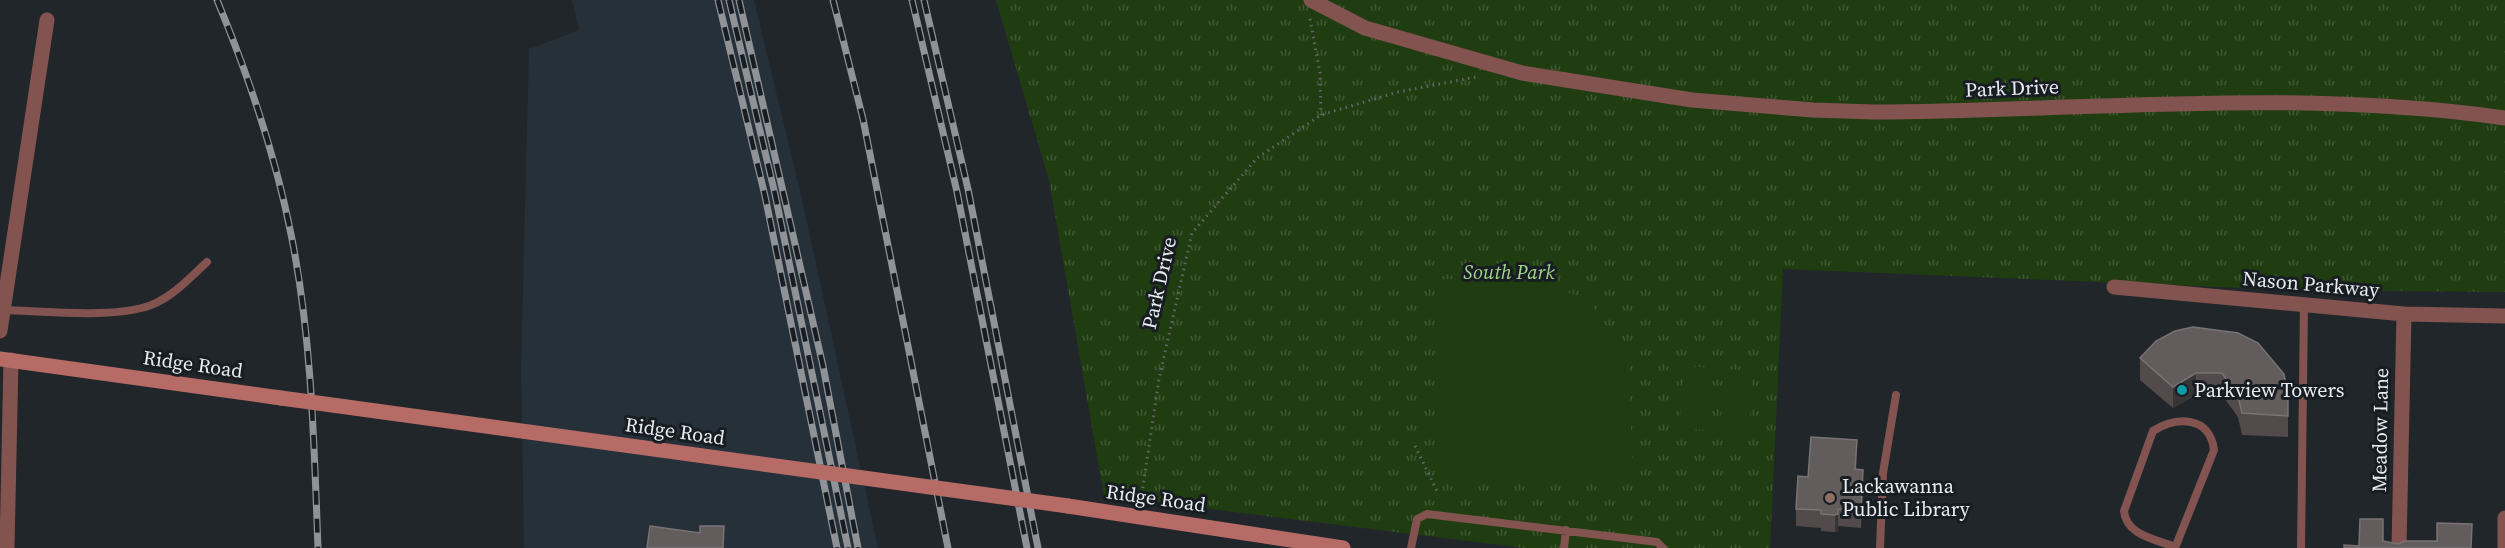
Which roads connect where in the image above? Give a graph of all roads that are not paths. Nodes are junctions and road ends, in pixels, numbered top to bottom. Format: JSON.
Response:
{"nodes":[{"id":1,"x":1309,"y":5,"type":"edge"},
{"id":2,"x":47,"y":20,"type":"dead end"},
{"id":3,"x":2505,"y":118,"type":"edge"},
{"id":4,"x":207,"y":262,"type":"dead end"},
{"id":5,"x":2114,"y":287,"type":"dead end"},
{"id":6,"x":2304,"y":305,"type":"junction"},
{"id":7,"x":3,"y":310,"type":"junction"},
{"id":8,"x":2404,"y":314,"type":"junction"},
{"id":9,"x":2505,"y":316,"type":"edge"},
{"id":10,"x":0,"y":331,"type":"edge"},
{"id":11,"x":5,"y":360,"type":"edge"},
{"id":12,"x":1896,"y":395,"type":"dead end"},
{"id":13,"x":2505,"y":518,"type":"edge"},
{"id":14,"x":1566,"y":530,"type":"junction"},
{"id":15,"x":7,"y":548,"type":"edge"},
{"id":16,"x":1343,"y":548,"type":"edge"},
{"id":17,"x":1411,"y":548,"type":"edge"},
{"id":18,"x":1564,"y":548,"type":"edge"},
{"id":19,"x":1663,"y":548,"type":"edge"},
{"id":20,"x":1880,"y":548,"type":"edge"},
{"id":21,"x":2175,"y":548,"type":"edge"},
{"id":22,"x":2301,"y":548,"type":"edge"},
{"id":23,"x":2399,"y":548,"type":"edge"},
{"id":24,"x":2505,"y":548,"type":"edge"}],
"edges":[{"from":1,"to":3,"type":"street","name":"Park Drive"},
{"from":2,"to":7,"type":"street"},
{"from":4,"to":7,"type":"lane"},
{"from":5,"to":6,"type":"street","name":"Nason Parkway"},
{"from":6,"to":8,"type":"street","name":"Nason Parkway"},
{"from":6,"to":22,"type":"lane"},
{"from":7,"to":10,"type":"street"},
{"from":8,"to":9,"type":"street","name":"Nason Parkway"},
{"from":8,"to":23,"type":"street","name":"Meadow Lane"},
{"from":11,"to":15,"type":"street"},
{"from":11,"to":16,"type":"main road","name":"Ridge Road","bridge":true},
{"from":12,"to":20,"type":"lane"},
{"from":13,"to":24,"type":"street"},
{"from":14,"to":17,"type":"lane"},
{"from":14,"to":18,"type":"lane"},
{"from":14,"to":19,"type":"lane"},
{"from":21,"to":21,"type":"lane"}]}
